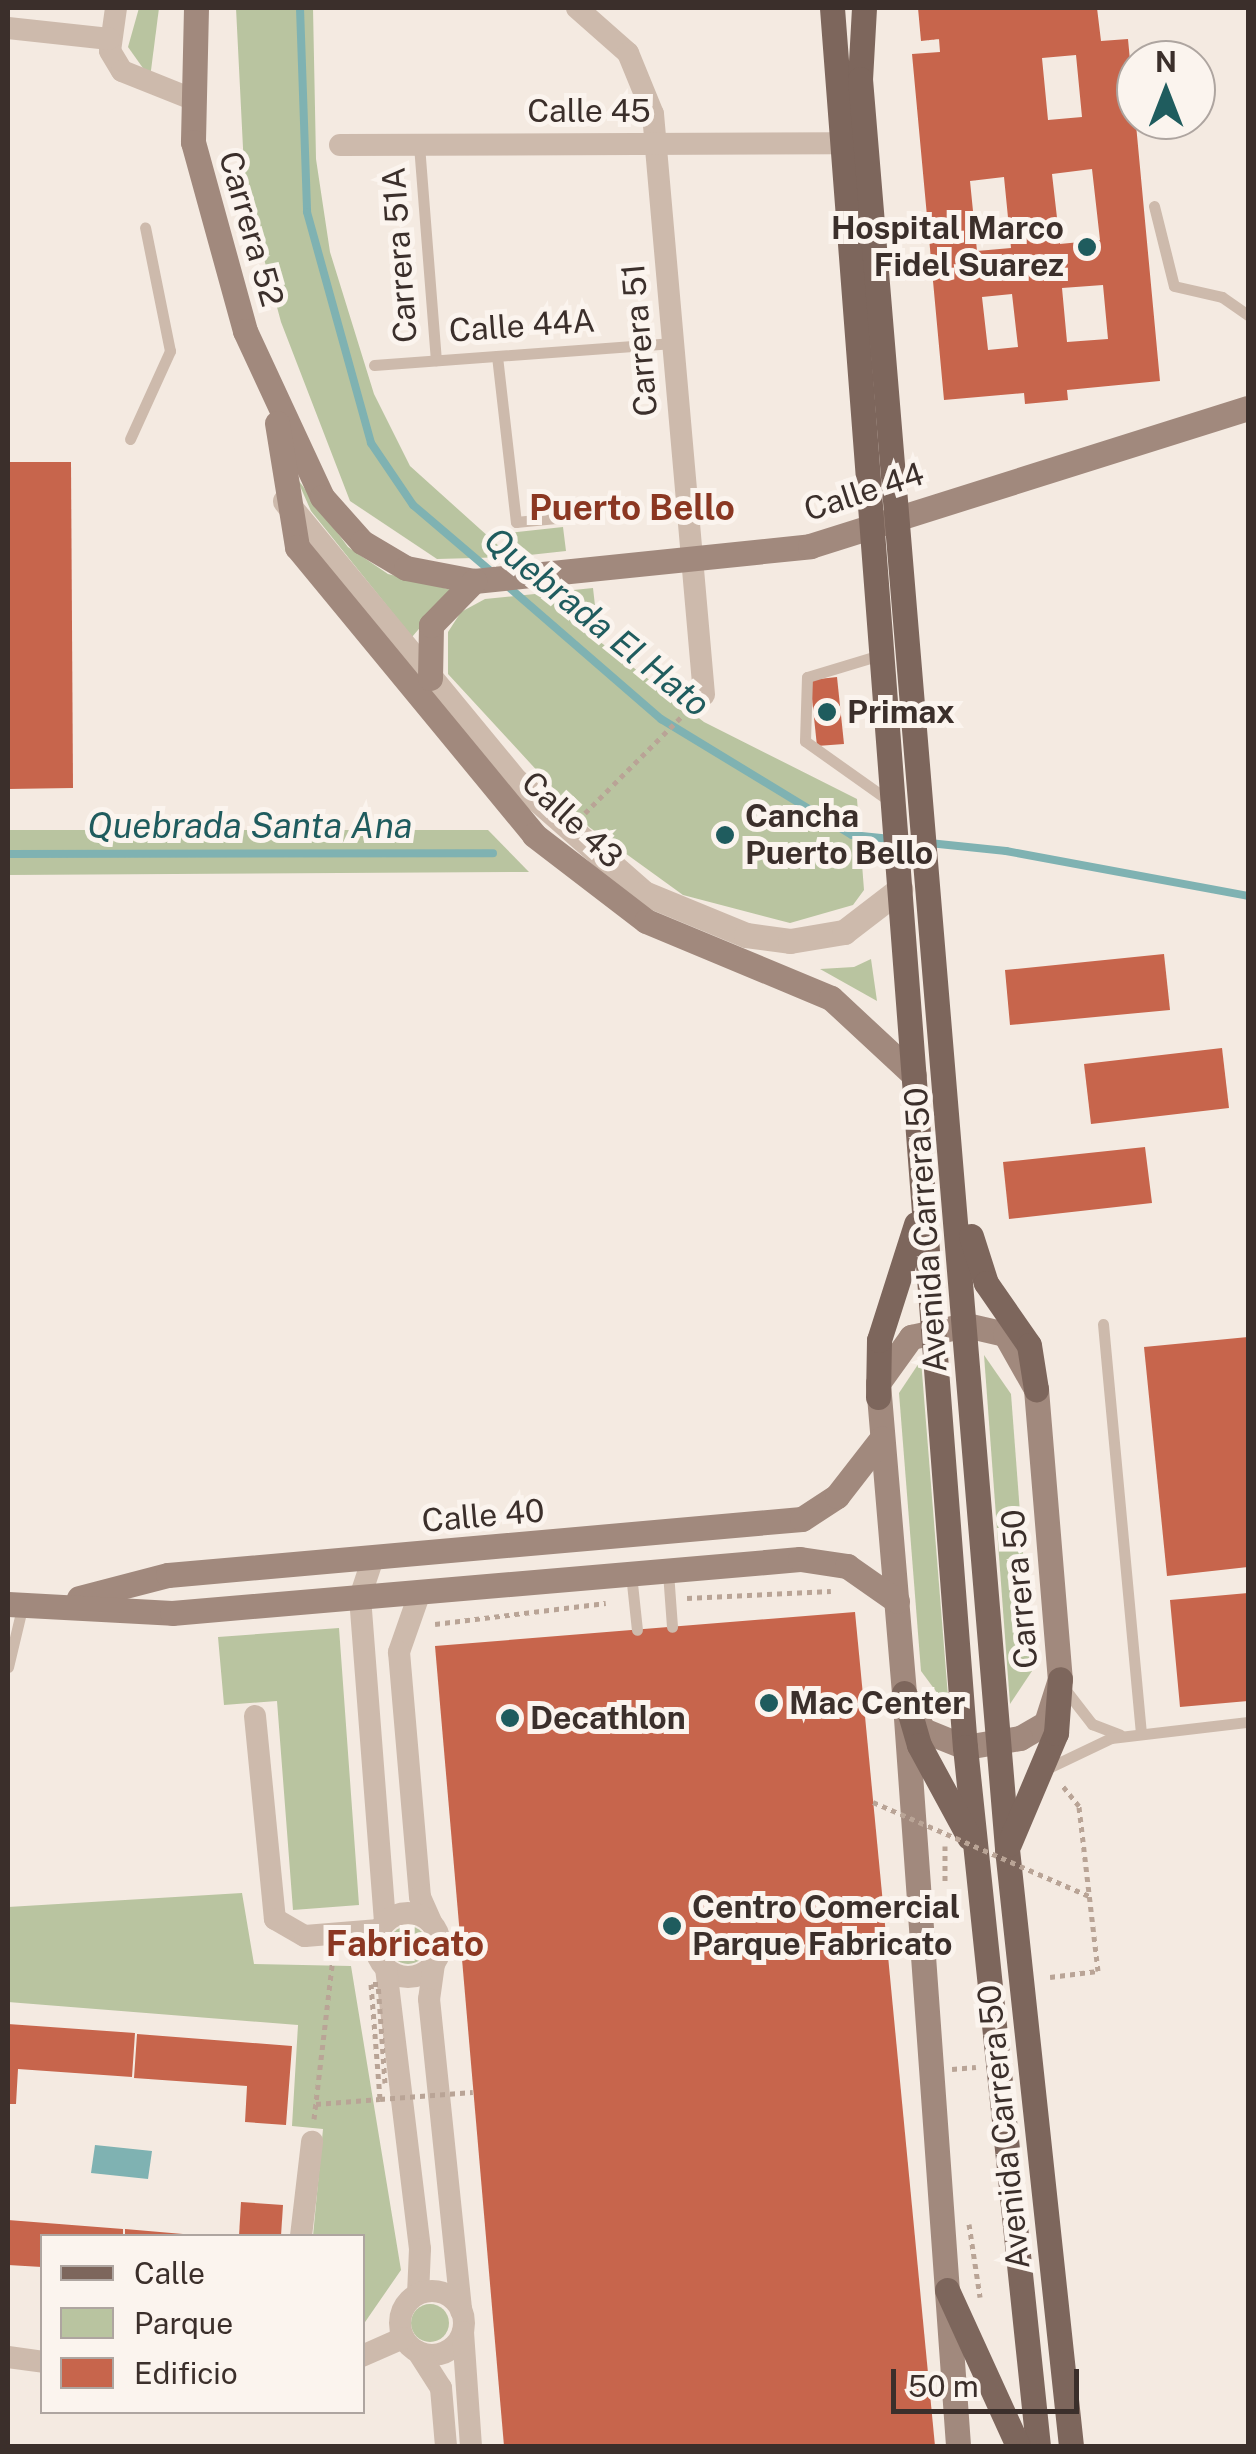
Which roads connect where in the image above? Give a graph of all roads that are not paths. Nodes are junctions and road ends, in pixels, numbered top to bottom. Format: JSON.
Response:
{"nodes":[{"id":1,"x":116,"y":8,"type":"edge"},
{"id":2,"x":196,"y":8,"type":"edge"},
{"id":3,"x":576,"y":8,"type":"edge"},
{"id":4,"x":832,"y":8,"type":"edge"},
{"id":5,"x":864,"y":8,"type":"edge"},
{"id":6,"x":8,"y":28,"type":"edge"},
{"id":7,"x":109,"y":40,"type":"junction"},
{"id":8,"x":192,"y":99,"type":"junction"},
{"id":9,"x":838,"y":143,"type":"junction"},
{"id":10,"x":655,"y":144,"type":"junction"},
{"id":11,"x":340,"y":145,"type":"dead end"},
{"id":12,"x":419,"y":145,"type":"junction"},
{"id":13,"x":1154,"y":206,"type":"dead end"},
{"id":14,"x":145,"y":228,"type":"dead end"},
{"id":15,"x":1248,"y":315,"type":"edge"},
{"id":16,"x":673,"y":343,"type":"junction"},
{"id":17,"x":497,"y":356,"type":"junction"},
{"id":18,"x":436,"y":360,"type":"junction"},
{"id":19,"x":374,"y":365,"type":"dead end"},
{"id":20,"x":275,"y":403,"type":"junction"},
{"id":21,"x":1248,"y":408,"type":"edge"},
{"id":22,"x":130,"y":439,"type":"dead end"},
{"id":23,"x":285,"y":501,"type":"junction"},
{"id":24,"x":576,"y":516,"type":"dead end"},
{"id":25,"x":900,"y":516,"type":"junction"},
{"id":26,"x":869,"y":528,"type":"junction"},
{"id":27,"x":692,"y":558,"type":"junction"},
{"id":28,"x":474,"y":581,"type":"junction"},
{"id":29,"x":880,"y":655,"type":"junction"},
{"id":30,"x":430,"y":678,"type":"junction"},
{"id":31,"x":697,"y":702,"type":"road end"},
{"id":32,"x":893,"y":804,"type":"junction"},
{"id":33,"x":899,"y":882,"type":"junction"},
{"id":34,"x":914,"y":1075,"type":"junction"},
{"id":35,"x":953,"y":1166,"type":"junction"},
{"id":36,"x":921,"y":1169,"type":"junction"},
{"id":37,"x":1103,"y":1324,"type":"dead end"},
{"id":38,"x":966,"y":1325,"type":"junction"},
{"id":39,"x":933,"y":1329,"type":"junction"},
{"id":40,"x":1036,"y":1389,"type":"junction"},
{"id":41,"x":878,"y":1397,"type":"junction"},
{"id":42,"x":882,"y":1438,"type":"junction"},
{"id":43,"x":373,"y":1558,"type":"junction"},
{"id":44,"x":668,"y":1570,"type":"junction"},
{"id":45,"x":631,"y":1574,"type":"junction"},
{"id":46,"x":420,"y":1592,"type":"junction"},
{"id":47,"x":360,"y":1597,"type":"junction"},
{"id":48,"x":897,"y":1602,"type":"junction"},
{"id":49,"x":15,"y":1604,"type":"edge"},
{"id":50,"x":57,"y":1604,"type":"junction"},
{"id":51,"x":672,"y":1627,"type":"dead end"},
{"id":52,"x":637,"y":1630,"type":"dead end"},
{"id":53,"x":8,"y":1668,"type":"edge"},
{"id":54,"x":1060,"y":1679,"type":"junction"},
{"id":55,"x":904,"y":1693,"type":"junction"},
{"id":56,"x":255,"y":1716,"type":"dead end"},
{"id":57,"x":1248,"y":1722,"type":"edge"},
{"id":58,"x":1140,"y":1734,"type":"junction"},
{"id":59,"x":1125,"y":1735,"type":"junction"},
{"id":60,"x":998,"y":1743,"type":"junction"},
{"id":61,"x":965,"y":1747,"type":"junction"},
{"id":62,"x":1052,"y":1780,"type":"junction"},
{"id":63,"x":1007,"y":1848,"type":"junction"},
{"id":64,"x":976,"y":1850,"type":"junction"},
{"id":65,"x":432,"y":1924,"type":"junction"},
{"id":66,"x":382,"y":1926,"type":"junction"},
{"id":67,"x":434,"y":1964,"type":"junction"},
{"id":68,"x":386,"y":1968,"type":"junction"},
{"id":69,"x":312,"y":2142,"type":"road end"},
{"id":70,"x":301,"y":2234,"type":"edge"},
{"id":71,"x":947,"y":2290,"type":"junction"},
{"id":72,"x":418,"y":2294,"type":"junction"},
{"id":73,"x":462,"y":2321,"type":"junction"},
{"id":74,"x":411,"y":2345,"type":"junction"},
{"id":75,"x":365,"y":2355,"type":"edge"},
{"id":76,"x":8,"y":2357,"type":"edge"},
{"id":77,"x":40,"y":2362,"type":"edge"},
{"id":78,"x":446,"y":2446,"type":"edge"},
{"id":79,"x":472,"y":2446,"type":"edge"},
{"id":80,"x":958,"y":2446,"type":"edge"},
{"id":81,"x":1018,"y":2446,"type":"edge"},
{"id":82,"x":1038,"y":2446,"type":"edge"},
{"id":83,"x":1070,"y":2446,"type":"edge"}],
"edges":[{"from":1,"to":7,"type":"street"},
{"from":2,"to":8,"type":"main road","name":"Carrera 52"},
{"from":3,"to":10,"type":"street","name":"Carrera 51"},
{"from":4,"to":9,"type":"main road","name":"Avenida Carrera 50"},
{"from":5,"to":25,"type":"main road","name":"Avenida Carrera 50"},
{"from":6,"to":7,"type":"street"},
{"from":7,"to":8,"type":"street"},
{"from":8,"to":20,"type":"main road","name":"Carrera 52"},
{"from":9,"to":10,"type":"street","name":"Calle 45"},
{"from":9,"to":26,"type":"main road","name":"Avenida Carrera 50"},
{"from":10,"to":12,"type":"street","name":"Calle 45"},
{"from":10,"to":16,"type":"street","name":"Carrera 51"},
{"from":11,"to":12,"type":"street","name":"Calle 45"},
{"from":12,"to":18,"type":"lane","name":"Carrera 51A"},
{"from":13,"to":15,"type":"lane"},
{"from":14,"to":22,"type":"lane"},
{"from":16,"to":17,"type":"lane","name":"Calle 44A"},
{"from":16,"to":27,"type":"street","name":"Carrera 51"},
{"from":17,"to":18,"type":"lane","name":"Calle 44A"},
{"from":17,"to":24,"type":"lane"},
{"from":18,"to":19,"type":"lane","name":"Calle 44A"},
{"from":20,"to":23,"type":"main road","name":"Calle 43"},
{"from":20,"to":28,"type":"main road","name":"Calle 44"},
{"from":21,"to":25,"type":"main road","name":"Calle 44"},
{"from":23,"to":30,"type":"street","name":"Calle 43"},
{"from":23,"to":34,"type":"main road","name":"Calle 43"},
{"from":25,"to":26,"type":"main road","name":"Calle 44"},
{"from":25,"to":35,"type":"main road","name":"Avenida Carrera 50"},
{"from":26,"to":27,"type":"main road","name":"Calle 44"},
{"from":26,"to":29,"type":"main road","name":"Avenida Carrera 50"},
{"from":27,"to":28,"type":"main road","name":"Calle 44"},
{"from":27,"to":31,"type":"street","name":"Carrera 51"},
{"from":28,"to":30,"type":"main road"},
{"from":29,"to":32,"type":"main road","name":"Avenida Carrera 50"},
{"from":29,"to":32,"type":"lane"},
{"from":30,"to":33,"type":"street","name":"Calle 43"},
{"from":32,"to":33,"type":"main road","name":"Avenida Carrera 50"},
{"from":33,"to":34,"type":"main road","name":"Avenida Carrera 50"},
{"from":34,"to":36,"type":"main road","name":"Avenida Carrera 50"},
{"from":35,"to":38,"type":"main road","name":"Avenida Carrera 50"},
{"from":35,"to":40,"type":"main road"},
{"from":36,"to":39,"type":"main road","name":"Avenida Carrera 50"},
{"from":36,"to":41,"type":"main road"},
{"from":37,"to":58,"type":"lane"},
{"from":38,"to":39,"type":"main road","name":"Carrera 50"},
{"from":38,"to":40,"type":"main road","name":"Carrera 50"},
{"from":38,"to":60,"type":"main road","name":"Avenida Carrera 50"},
{"from":39,"to":41,"type":"main road","name":"Carrera 50"},
{"from":39,"to":61,"type":"main road","name":"Avenida Carrera 50"},
{"from":40,"to":54,"type":"main road","name":"Carrera 50"},
{"from":41,"to":42,"type":"main road","name":"Carrera 50"},
{"from":42,"to":43,"type":"main road","name":"Calle 40"},
{"from":42,"to":48,"type":"main road","name":"Carrera 50"},
{"from":43,"to":47,"type":"street"},
{"from":43,"to":50,"type":"main road","name":"Calle 40"},
{"from":44,"to":45,"type":"main road","name":"Calle 40"},
{"from":44,"to":48,"type":"main road","name":"Calle 40"},
{"from":44,"to":51,"type":"lane"},
{"from":45,"to":46,"type":"main road","name":"Calle 40"},
{"from":45,"to":52,"type":"lane"},
{"from":46,"to":47,"type":"main road","name":"Calle 40"},
{"from":46,"to":65,"type":"street"},
{"from":47,"to":50,"type":"main road","name":"Calle 40"},
{"from":47,"to":66,"type":"street"},
{"from":48,"to":55,"type":"main road","name":"Carrera 50"},
{"from":49,"to":50,"type":"main road","name":"Calle 40"},
{"from":49,"to":53,"type":"lane"},
{"from":54,"to":59,"type":"lane"},
{"from":54,"to":60,"type":"main road","name":"Carrera 50"},
{"from":54,"to":62,"type":"main road"},
{"from":55,"to":61,"type":"main road","name":"Carrera 50"},
{"from":55,"to":64,"type":"main road"},
{"from":55,"to":71,"type":"main road"},
{"from":56,"to":66,"type":"street"},
{"from":57,"to":58,"type":"lane"},
{"from":58,"to":59,"type":"lane"},
{"from":59,"to":62,"type":"lane"},
{"from":60,"to":61,"type":"main road","name":"Carrera 50"},
{"from":60,"to":63,"type":"main road","name":"Avenida Carrera 50"},
{"from":61,"to":64,"type":"main road","name":"Avenida Carrera 50"},
{"from":62,"to":63,"type":"main road"},
{"from":63,"to":83,"type":"main road","name":"Avenida Carrera 50"},
{"from":64,"to":82,"type":"main road","name":"Avenida Carrera 50"},
{"from":65,"to":66,"type":"street"},
{"from":65,"to":67,"type":"street"},
{"from":66,"to":68,"type":"street"},
{"from":67,"to":68,"type":"street"},
{"from":67,"to":73,"type":"street"},
{"from":68,"to":72,"type":"street"},
{"from":69,"to":70,"type":"street"},
{"from":71,"to":80,"type":"main road"},
{"from":71,"to":81,"type":"main road"},
{"from":72,"to":73,"type":"street"},
{"from":72,"to":74,"type":"street"},
{"from":73,"to":74,"type":"street"},
{"from":73,"to":79,"type":"street"},
{"from":74,"to":75,"type":"street"},
{"from":74,"to":78,"type":"street"},
{"from":76,"to":77,"type":"street"}]}
